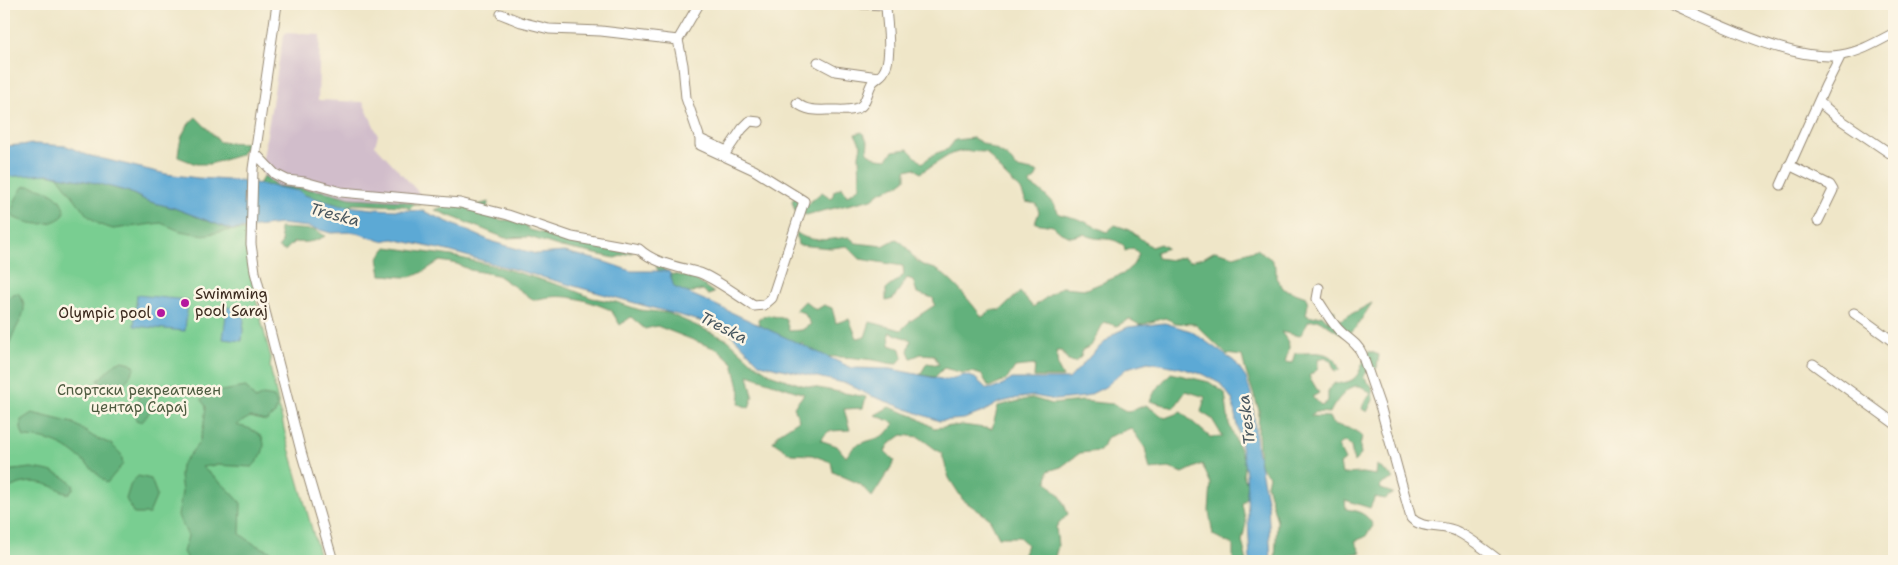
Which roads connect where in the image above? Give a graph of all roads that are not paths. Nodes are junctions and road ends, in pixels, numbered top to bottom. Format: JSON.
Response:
{"nodes":[{"id":1,"x":277,"y":4,"type":"edge"},
{"id":2,"x":698,"y":4,"type":"edge"},
{"id":3,"x":862,"y":4,"type":"edge"},
{"id":4,"x":886,"y":4,"type":"edge"},
{"id":5,"x":1672,"y":4,"type":"edge"},
{"id":6,"x":501,"y":14,"type":"dead end"},
{"id":7,"x":1894,"y":33,"type":"edge"},
{"id":8,"x":678,"y":40,"type":"junction"},
{"id":9,"x":1841,"y":55,"type":"junction"},
{"id":10,"x":818,"y":62,"type":"dead end"},
{"id":11,"x":878,"y":77,"type":"junction"},
{"id":12,"x":1818,"y":102,"type":"junction"},
{"id":13,"x":797,"y":103,"type":"dead end"},
{"id":14,"x":759,"y":122,"type":"dead end"},
{"id":15,"x":700,"y":139,"type":"junction"},
{"id":16,"x":255,"y":153,"type":"junction"},
{"id":17,"x":1894,"y":156,"type":"edge"},
{"id":18,"x":1789,"y":165,"type":"junction"},
{"id":19,"x":1780,"y":185,"type":"dead end"},
{"id":20,"x":1818,"y":221,"type":"dead end"},
{"id":21,"x":1319,"y":288,"type":"dead end"},
{"id":22,"x":1854,"y":313,"type":"dead end"},
{"id":23,"x":1894,"y":342,"type":"edge"},
{"id":24,"x":1813,"y":364,"type":"dead end"},
{"id":25,"x":1894,"y":423,"type":"edge"},
{"id":26,"x":333,"y":561,"type":"edge"},
{"id":27,"x":1500,"y":561,"type":"edge"}],
"edges":[{"from":1,"to":16,"type":"street"},
{"from":2,"to":8,"type":"street"},
{"from":3,"to":4,"type":"street"},
{"from":4,"to":11,"type":"street"},
{"from":5,"to":9,"type":"street"},
{"from":6,"to":8,"type":"street"},
{"from":7,"to":9,"type":"street"},
{"from":8,"to":15,"type":"street"},
{"from":9,"to":12,"type":"street"},
{"from":10,"to":11,"type":"street"},
{"from":11,"to":13,"type":"street"},
{"from":12,"to":17,"type":"street"},
{"from":12,"to":18,"type":"street"},
{"from":14,"to":15,"type":"street"},
{"from":15,"to":16,"type":"street"},
{"from":16,"to":26,"type":"street"},
{"from":18,"to":19,"type":"street"},
{"from":18,"to":20,"type":"street"},
{"from":21,"to":27,"type":"street"},
{"from":22,"to":23,"type":"street"},
{"from":24,"to":25,"type":"street"}]}
